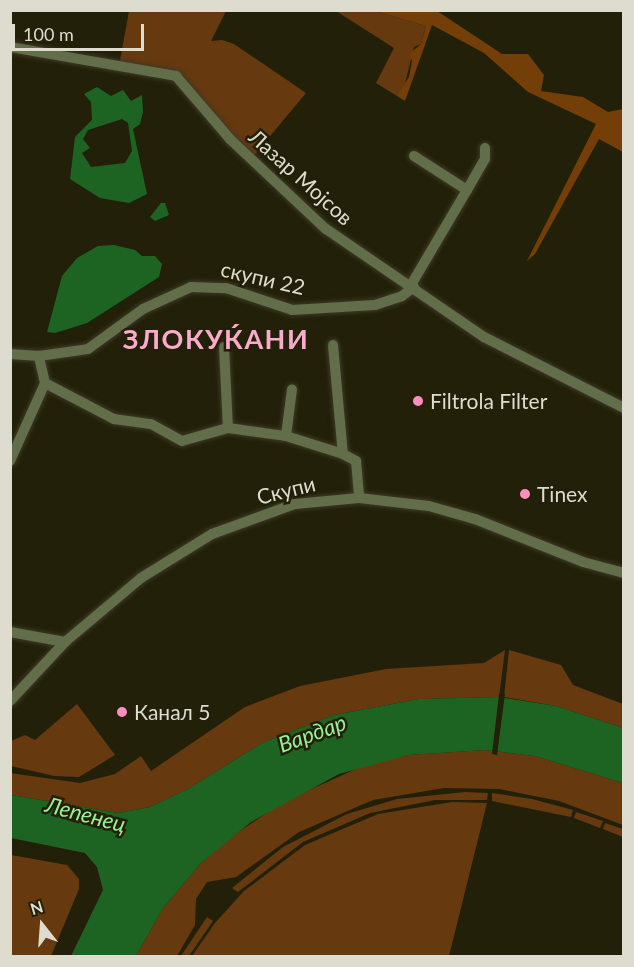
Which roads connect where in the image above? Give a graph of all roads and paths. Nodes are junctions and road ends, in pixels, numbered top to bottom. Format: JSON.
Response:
{"nodes":[{"id":1,"x":10,"y":47,"type":"edge"},
{"id":2,"x":484,"y":148,"type":"dead end"},
{"id":3,"x":414,"y":156,"type":"dead end"},
{"id":4,"x":467,"y":190,"type":"junction"},
{"id":5,"x":412,"y":286,"type":"junction"},
{"id":6,"x":333,"y":345,"type":"dead end"},
{"id":7,"x":224,"y":346,"type":"dead end"},
{"id":8,"x":10,"y":354,"type":"edge"},
{"id":9,"x":39,"y":356,"type":"junction"},
{"id":10,"x":45,"y":383,"type":"junction"},
{"id":11,"x":292,"y":389,"type":"dead end"},
{"id":12,"x":624,"y":408,"type":"edge"},
{"id":13,"x":228,"y":428,"type":"junction"},
{"id":14,"x":286,"y":436,"type":"junction"},
{"id":15,"x":343,"y":454,"type":"junction"},
{"id":16,"x":10,"y":461,"type":"edge"},
{"id":17,"x":359,"y":498,"type":"junction"},
{"id":18,"x":624,"y":573,"type":"edge"},
{"id":19,"x":10,"y":632,"type":"edge"},
{"id":20,"x":65,"y":642,"type":"junction"},
{"id":21,"x":10,"y":701,"type":"edge"}],
"edges":[{"from":1,"to":5,"type":"street","name":"Лазар Мојсов"},
{"from":2,"to":4,"type":"street"},
{"from":3,"to":4,"type":"street"},
{"from":4,"to":5,"type":"street"},
{"from":5,"to":9,"type":"street","name":"скупи 22"},
{"from":5,"to":12,"type":"street","name":"Лазар Мојсов"},
{"from":6,"to":15,"type":"street"},
{"from":7,"to":13,"type":"street"},
{"from":8,"to":9,"type":"street","name":"скупи 22"},
{"from":9,"to":10,"type":"street"},
{"from":10,"to":13,"type":"street"},
{"from":10,"to":16,"type":"street"},
{"from":11,"to":14,"type":"street"},
{"from":13,"to":14,"type":"street"},
{"from":14,"to":15,"type":"street"},
{"from":15,"to":17,"type":"street"},
{"from":17,"to":18,"type":"street","name":"Скупи"},
{"from":17,"to":20,"type":"street","name":"Скупи"},
{"from":19,"to":20,"type":"street"},
{"from":20,"to":21,"type":"street","name":"Скупи"}]}
